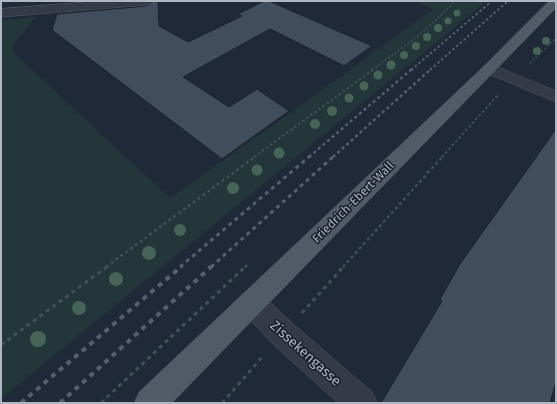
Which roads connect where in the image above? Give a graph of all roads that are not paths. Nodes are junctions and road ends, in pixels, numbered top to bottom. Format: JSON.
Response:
{"nodes":[{"id":1,"x":146,"y":1,"type":"edge"},
{"id":2,"x":556,"y":1,"type":"edge"},
{"id":3,"x":1,"y":13,"type":"edge"},
{"id":4,"x":490,"y":69,"type":"junction"},
{"id":5,"x":556,"y":97,"type":"edge"},
{"id":6,"x":252,"y":303,"type":"junction"},
{"id":7,"x":150,"y":403,"type":"edge"},
{"id":8,"x":361,"y":403,"type":"edge"}],
"edges":[{"from":1,"to":3,"type":"street"},
{"from":2,"to":4,"type":"main road","name":"Friedrich-Ebert-Wall"},
{"from":4,"to":5,"type":"street"},
{"from":4,"to":6,"type":"main road","name":"Friedrich-Ebert-Wall"},
{"from":6,"to":7,"type":"main road","name":"Friedrich-Ebert-Wall"},
{"from":6,"to":8,"type":"street","name":"Zissekengasse"}]}
